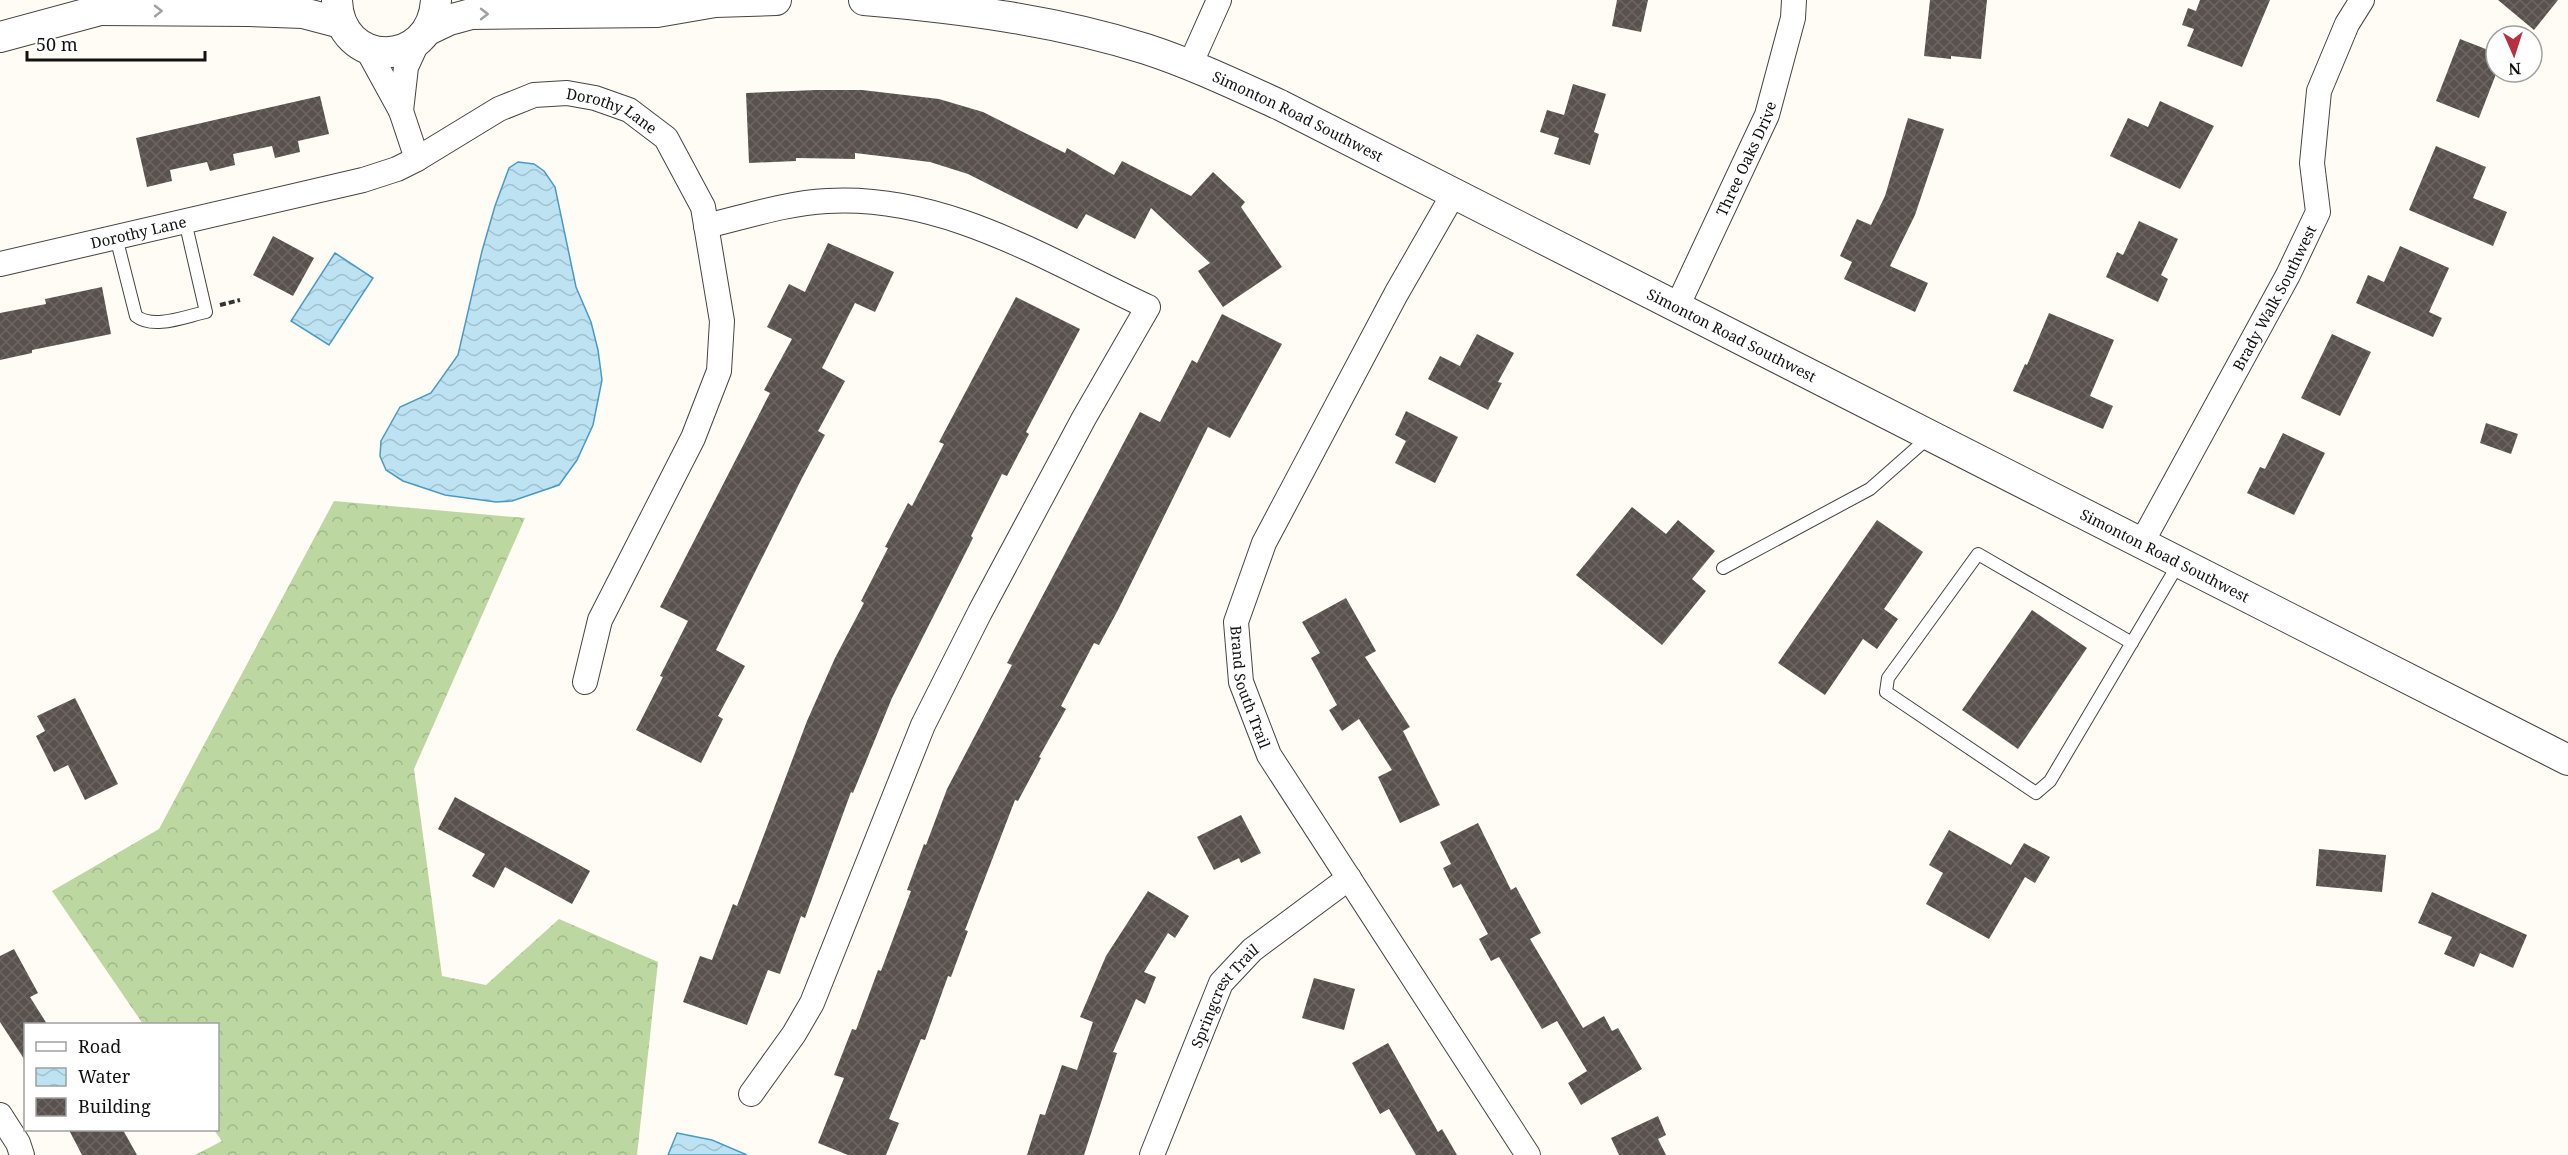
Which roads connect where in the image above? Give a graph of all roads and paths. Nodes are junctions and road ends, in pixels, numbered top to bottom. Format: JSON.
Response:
{"nodes":[{"id":1,"x":436,"y":0,"type":"edge"},
{"id":2,"x":776,"y":0,"type":"edge"},
{"id":3,"x":864,"y":0,"type":"edge"},
{"id":4,"x":1219,"y":0,"type":"edge"},
{"id":5,"x":1794,"y":0,"type":"edge"},
{"id":6,"x":2362,"y":0,"type":"edge"},
{"id":7,"x":707,"y":1,"type":"edge"},
{"id":8,"x":111,"y":5,"type":"edge"},
{"id":9,"x":339,"y":11,"type":"edge"},
{"id":10,"x":422,"y":36,"type":"junction"},
{"id":11,"x":0,"y":37,"type":"edge"},
{"id":12,"x":367,"y":49,"type":"junction"},
{"id":13,"x":1190,"y":65,"type":"junction"},
{"id":14,"x":401,"y":111,"type":"junction"},
{"id":15,"x":417,"y":159,"type":"junction"},
{"id":16,"x":1454,"y":193,"type":"junction"},
{"id":17,"x":185,"y":221,"type":"junction"},
{"id":18,"x":706,"y":226,"type":"junction"},
{"id":19,"x":116,"y":237,"type":"junction"},
{"id":20,"x":0,"y":264,"type":"edge"},
{"id":21,"x":1676,"y":309,"type":"junction"},
{"id":22,"x":1929,"y":437,"type":"junction"},
{"id":23,"x":2141,"y":544,"type":"junction"},
{"id":24,"x":2179,"y":564,"type":"junction"},
{"id":25,"x":1723,"y":568,"type":"dead end"},
{"id":26,"x":2132,"y":643,"type":"junction"},
{"id":27,"x":585,"y":682,"type":"dead end"},
{"id":28,"x":2568,"y":760,"type":"edge"},
{"id":29,"x":1349,"y":878,"type":"junction"},
{"id":30,"x":751,"y":1094,"type":"dead end"},
{"id":31,"x":0,"y":1115,"type":"edge"},
{"id":32,"x":22,"y":1155,"type":"edge"},
{"id":33,"x":1152,"y":1155,"type":"edge"},
{"id":34,"x":1528,"y":1155,"type":"edge"}],
"edges":[{"from":1,"to":10,"type":"street"},
{"from":2,"to":7,"type":"street"},
{"from":3,"to":13,"type":"street","name":"Simonton Road Southwest"},
{"from":4,"to":13,"type":"street"},
{"from":5,"to":21,"type":"street","name":"Three Oaks Drive"},
{"from":6,"to":23,"type":"street","name":"Brady Walk Southwest"},
{"from":10,"to":7,"type":"street","one_way":true},
{"from":8,"to":9,"type":"street","one_way":true},
{"from":8,"to":11,"type":"street"},
{"from":9,"to":12,"type":"street"},
{"from":10,"to":12,"type":"street"},
{"from":10,"to":14,"type":"street"},
{"from":12,"to":14,"type":"street"},
{"from":13,"to":16,"type":"street","name":"Simonton Road Southwest"},
{"from":14,"to":15,"type":"street"},
{"from":15,"to":17,"type":"street","name":"Dorothy Lane"},
{"from":15,"to":18,"type":"street","name":"Dorothy Lane"},
{"from":16,"to":21,"type":"street","name":"Simonton Road Southwest"},
{"from":16,"to":29,"type":"street","name":"Brand South Trail"},
{"from":17,"to":19,"type":"street","name":"Dorothy Lane"},
{"from":17,"to":19,"type":"lane"},
{"from":18,"to":27,"type":"street","name":"Dorothy Lane"},
{"from":18,"to":30,"type":"street"},
{"from":19,"to":20,"type":"street","name":"Dorothy Lane"},
{"from":21,"to":22,"type":"street","name":"Simonton Road Southwest"},
{"from":22,"to":23,"type":"street","name":"Simonton Road Southwest"},
{"from":22,"to":25,"type":"lane"},
{"from":23,"to":24,"type":"street","name":"Simonton Road Southwest"},
{"from":24,"to":26,"type":"lane"},
{"from":24,"to":28,"type":"street","name":"Simonton Road Southwest"},
{"from":26,"to":26,"type":"lane"},
{"from":29,"to":33,"type":"street","name":"Springcrest Trail"},
{"from":29,"to":34,"type":"street","name":"Brand South Trail"},
{"from":31,"to":32,"type":"street"}]}
